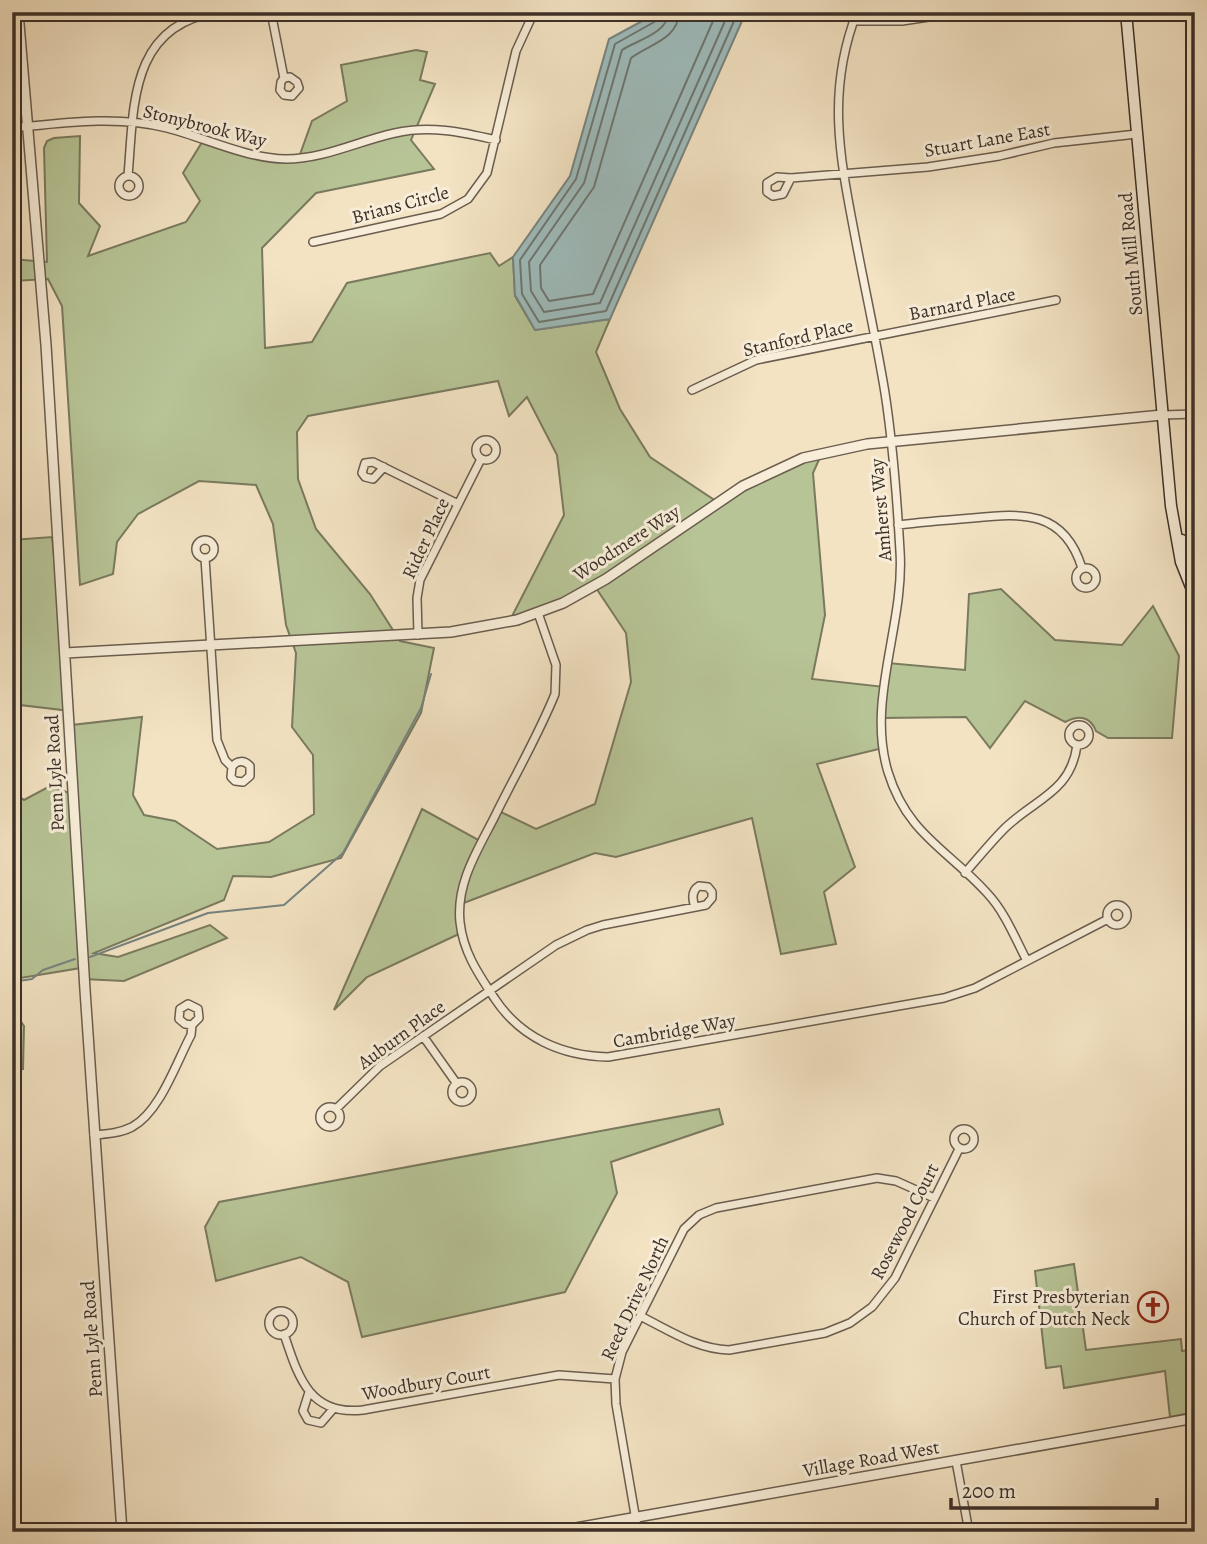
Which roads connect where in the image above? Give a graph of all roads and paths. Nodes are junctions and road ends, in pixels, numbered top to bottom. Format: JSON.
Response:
{"nodes":[{"id":1,"x":18,"y":12,"type":"edge"},
{"id":2,"x":218,"y":12,"type":"edge"},
{"id":3,"x":271,"y":12,"type":"edge"},
{"id":4,"x":534,"y":12,"type":"edge"},
{"id":5,"x":857,"y":12,"type":"edge"},
{"id":6,"x":962,"y":12,"type":"edge"},
{"id":7,"x":1126,"y":12,"type":"edge"},
{"id":8,"x":854,"y":21,"type":"junction"},
{"id":9,"x":285,"y":78,"type":"dead end"},
{"id":10,"x":133,"y":122,"type":"junction"},
{"id":11,"x":27,"y":127,"type":"junction"},
{"id":12,"x":12,"y":128,"type":"edge"},
{"id":13,"x":1137,"y":134,"type":"junction"},
{"id":14,"x":496,"y":140,"type":"junction"},
{"id":15,"x":843,"y":174,"type":"junction"},
{"id":16,"x":128,"y":176,"type":"dead end"},
{"id":17,"x":791,"y":178,"type":"dead end"},
{"id":18,"x":313,"y":242,"type":"dead end"},
{"id":19,"x":1056,"y":300,"type":"dead end"},
{"id":20,"x":874,"y":336,"type":"junction"},
{"id":21,"x":692,"y":390,"type":"dead end"},
{"id":22,"x":1195,"y":414,"type":"edge"},
{"id":23,"x":1162,"y":415,"type":"junction"},
{"id":24,"x":890,"y":442,"type":"junction"},
{"id":25,"x":481,"y":459,"type":"dead end"},
{"id":26,"x":384,"y":467,"type":"dead end"},
{"id":27,"x":1170,"y":492,"type":"junction"},
{"id":28,"x":458,"y":504,"type":"junction"},
{"id":29,"x":898,"y":525,"type":"junction"},
{"id":30,"x":205,"y":558,"type":"dead end"},
{"id":31,"x":1082,"y":568,"type":"dead end"},
{"id":32,"x":1195,"y":577,"type":"edge"},
{"id":33,"x":1195,"y":597,"type":"edge"},
{"id":34,"x":538,"y":613,"type":"junction"},
{"id":35,"x":418,"y":635,"type":"junction"},
{"id":36,"x":210,"y":647,"type":"junction"},
{"id":37,"x":65,"y":653,"type":"junction"},
{"id":38,"x":1077,"y":745,"type":"dead end"},
{"id":39,"x":232,"y":767,"type":"dead end"},
{"id":40,"x":965,"y":873,"type":"junction"},
{"id":41,"x":695,"y":907,"type":"dead end"},
{"id":42,"x":1108,"y":919,"type":"dead end"},
{"id":43,"x":1027,"y":961,"type":"junction"},
{"id":44,"x":490,"y":990,"type":"junction"},
{"id":45,"x":192,"y":1025,"type":"dead end"},
{"id":46,"x":423,"y":1036,"type":"junction"},
{"id":47,"x":457,"y":1084,"type":"dead end"},
{"id":48,"x":336,"y":1109,"type":"dead end"},
{"id":49,"x":94,"y":1135,"type":"junction"},
{"id":50,"x":959,"y":1149,"type":"dead end"},
{"id":51,"x":934,"y":1198,"type":"junction"},
{"id":52,"x":640,"y":1316,"type":"junction"},
{"id":53,"x":284,"y":1334,"type":"dead end"},
{"id":54,"x":615,"y":1379,"type":"junction"},
{"id":55,"x":309,"y":1392,"type":"junction"},
{"id":56,"x":334,"y":1408,"type":"junction"},
{"id":57,"x":1195,"y":1418,"type":"edge"},
{"id":58,"x":956,"y":1461,"type":"junction"},
{"id":59,"x":636,"y":1517,"type":"junction"},
{"id":60,"x":122,"y":1532,"type":"edge"},
{"id":61,"x":553,"y":1532,"type":"edge"},
{"id":62,"x":638,"y":1532,"type":"edge"},
{"id":63,"x":969,"y":1532,"type":"edge"}],
"edges":[{"from":1,"to":11,"type":"street","name":"Penn Lyle Road"},
{"from":2,"to":10,"type":"street"},
{"from":3,"to":9,"type":"street"},
{"from":4,"to":14,"type":"street","name":"Brians Circle"},
{"from":5,"to":8,"type":"street","name":"Amherst Way"},
{"from":6,"to":8,"type":"street"},
{"from":7,"to":13,"type":"main road","name":"South Mill Road"},
{"from":8,"to":15,"type":"street","name":"Amherst Way"},
{"from":10,"to":11,"type":"street","name":"Stonybrook Way"},
{"from":10,"to":14,"type":"street","name":"Stonybrook Way"},
{"from":10,"to":16,"type":"street"},
{"from":11,"to":12,"type":"street","name":"Stonybrook Way"},
{"from":11,"to":37,"type":"street","name":"Penn Lyle Road"},
{"from":13,"to":15,"type":"street","name":"Stuart Lane East"},
{"from":13,"to":23,"type":"main road","name":"South Mill Road"},
{"from":14,"to":18,"type":"street","name":"Brians Circle"},
{"from":15,"to":17,"type":"street","name":"Stuart Lane East"},
{"from":15,"to":20,"type":"street","name":"Amherst Way"},
{"from":19,"to":20,"type":"street","name":"Barnard Place"},
{"from":20,"to":21,"type":"street","name":"Stanford Place"},
{"from":20,"to":24,"type":"street","name":"Amherst Way"},
{"from":22,"to":23,"type":"street","name":"Woodmere Way"},
{"from":23,"to":24,"type":"street","name":"Woodmere Way"},
{"from":23,"to":27,"type":"main road","name":"South Mill Road"},
{"from":24,"to":29,"type":"street","name":"Amherst Way"},
{"from":24,"to":34,"type":"street","name":"Woodmere Way"},
{"from":25,"to":28,"type":"street","name":"Rider Place"},
{"from":26,"to":28,"type":"street"},
{"from":27,"to":32,"type":"main road","name":"South Mill Road"},
{"from":27,"to":33,"type":"main road","name":"South Mill Road"},
{"from":28,"to":35,"type":"street","name":"Rider Place"},
{"from":29,"to":31,"type":"street"},
{"from":29,"to":40,"type":"street","name":"Amherst Way"},
{"from":30,"to":36,"type":"street"},
{"from":34,"to":35,"type":"street","name":"Woodmere Way"},
{"from":34,"to":44,"type":"street","name":"Cambridge Way"},
{"from":35,"to":36,"type":"street","name":"Woodmere Way"},
{"from":36,"to":37,"type":"street","name":"Woodmere Way"},
{"from":36,"to":39,"type":"street"},
{"from":37,"to":49,"type":"street","name":"Penn Lyle Road"},
{"from":38,"to":40,"type":"street"},
{"from":40,"to":43,"type":"street","name":"Amherst Way"},
{"from":41,"to":44,"type":"street","name":"Auburn Place"},
{"from":42,"to":43,"type":"street","name":"Cambridge Way"},
{"from":43,"to":44,"type":"street","name":"Cambridge Way"},
{"from":44,"to":46,"type":"street","name":"Auburn Place"},
{"from":45,"to":49,"type":"street"},
{"from":46,"to":47,"type":"street"},
{"from":46,"to":48,"type":"street","name":"Auburn Place"},
{"from":49,"to":60,"type":"street","name":"Penn Lyle Road"},
{"from":50,"to":51,"type":"street","name":"Rosewood Court"},
{"from":51,"to":52,"type":"street","name":"Reed Drive North"},
{"from":51,"to":52,"type":"street","name":"Rosewood Court"},
{"from":52,"to":54,"type":"street","name":"Reed Drive North"},
{"from":53,"to":55,"type":"street"},
{"from":54,"to":56,"type":"street","name":"Woodbury Court"},
{"from":54,"to":59,"type":"street","name":"Reed Drive North"},
{"from":55,"to":56,"type":"street"},
{"from":55,"to":56,"type":"street"},
{"from":57,"to":58,"type":"street","name":"Village Road West"},
{"from":58,"to":59,"type":"street","name":"Village Road West"},
{"from":58,"to":63,"type":"street"},
{"from":59,"to":61,"type":"street","name":"Village Road West"},
{"from":59,"to":62,"type":"street","name":"Reed Drive North"}]}
